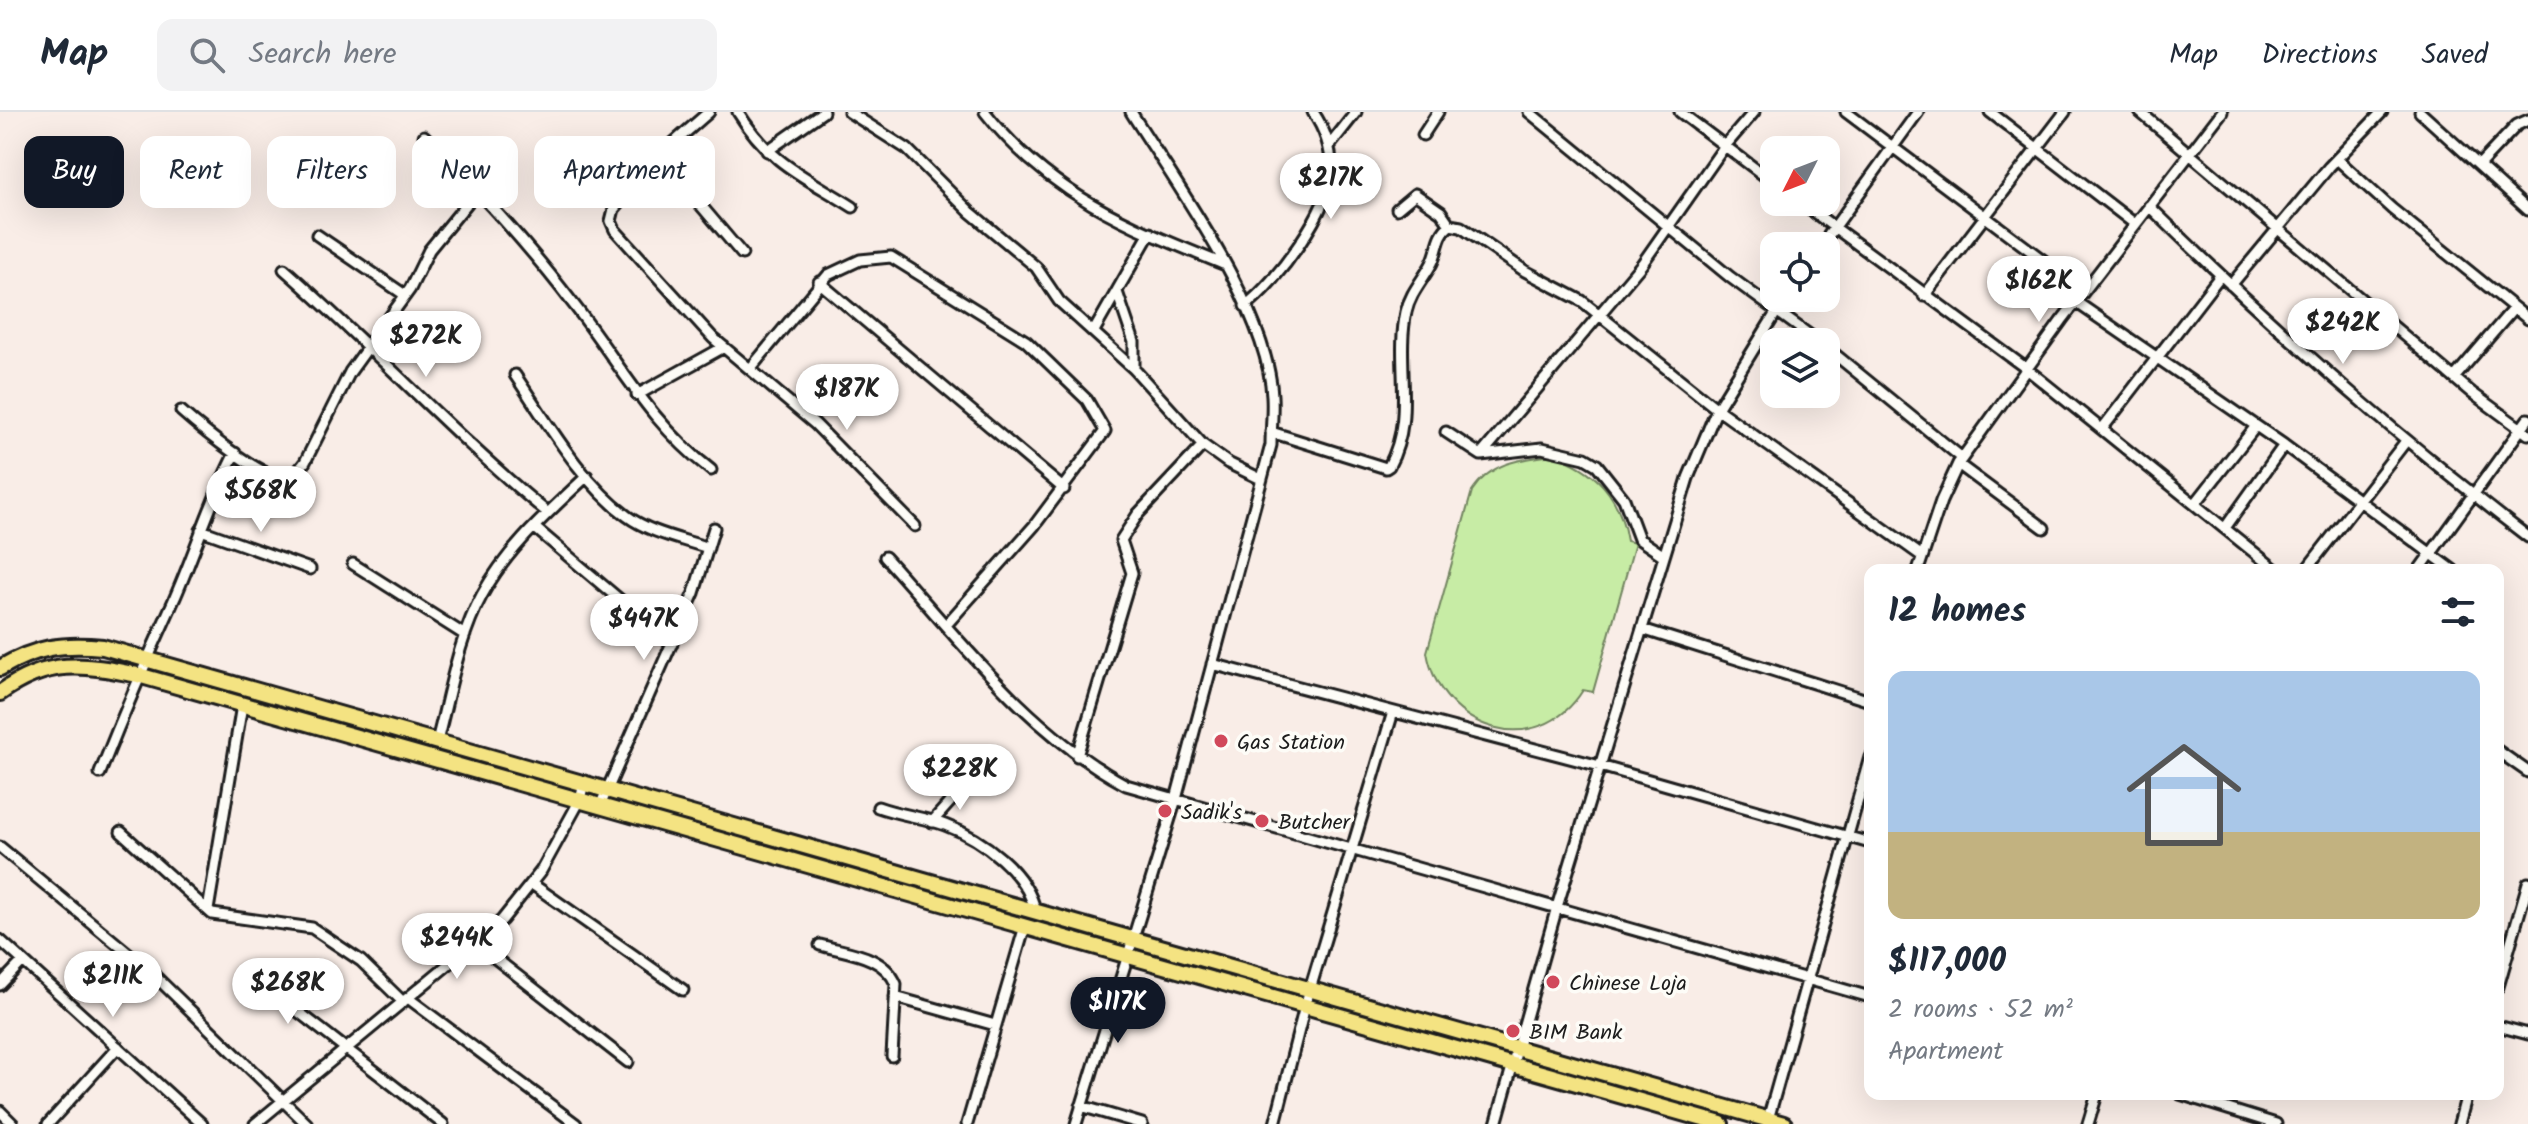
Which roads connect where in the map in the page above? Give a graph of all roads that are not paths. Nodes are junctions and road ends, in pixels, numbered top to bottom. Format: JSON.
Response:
{"nodes":[{"id":1,"x":709,"y":112,"type":"edge"},
{"id":2,"x":738,"y":112,"type":"edge"},
{"id":3,"x":823,"y":112,"type":"edge"},
{"id":4,"x":849,"y":112,"type":"edge"},
{"id":5,"x":985,"y":112,"type":"edge"},
{"id":6,"x":1131,"y":112,"type":"edge"},
{"id":7,"x":1313,"y":112,"type":"edge"},
{"id":8,"x":1356,"y":112,"type":"edge"},
{"id":9,"x":1438,"y":112,"type":"edge"},
{"id":10,"x":1529,"y":112,"type":"edge"},
{"id":11,"x":1680,"y":112,"type":"edge"},
{"id":12,"x":1754,"y":112,"type":"edge"},
{"id":13,"x":1846,"y":112,"type":"edge"},
{"id":14,"x":1918,"y":112,"type":"edge"},
{"id":15,"x":1990,"y":112,"type":"edge"},
{"id":16,"x":2065,"y":112,"type":"edge"},
{"id":17,"x":2140,"y":112,"type":"edge"},
{"id":18,"x":2222,"y":112,"type":"edge"},
{"id":19,"x":2382,"y":112,"type":"edge"},
{"id":20,"x":2420,"y":112,"type":"edge"},
{"id":21,"x":2528,"y":120,"type":"edge"},
{"id":22,"x":1423,"y":135,"type":"dead end"},
{"id":23,"x":682,"y":136,"type":"edge"},
{"id":24,"x":1330,"y":145,"type":"junction"},
{"id":25,"x":1892,"y":146,"type":"junction"},
{"id":26,"x":1724,"y":147,"type":"junction"},
{"id":27,"x":2037,"y":148,"type":"junction"},
{"id":28,"x":767,"y":151,"type":"junction"},
{"id":29,"x":2189,"y":154,"type":"junction"},
{"id":30,"x":2337,"y":159,"type":"junction"},
{"id":31,"x":2480,"y":164,"type":"junction"},
{"id":32,"x":1760,"y":173,"type":"edge"},
{"id":33,"x":2149,"y":206,"type":"junction"},
{"id":34,"x":853,"y":207,"type":"dead end"},
{"id":35,"x":463,"y":208,"type":"edge"},
{"id":36,"x":493,"y":208,"type":"edge"},
{"id":37,"x":615,"y":208,"type":"edge"},
{"id":38,"x":703,"y":208,"type":"edge"},
{"id":39,"x":1397,"y":209,"type":"dead end"},
{"id":40,"x":2528,"y":210,"type":"edge"},
{"id":41,"x":1819,"y":216,"type":"edge"},
{"id":42,"x":1985,"y":216,"type":"junction"},
{"id":43,"x":2135,"y":224,"type":"junction"},
{"id":44,"x":1450,"y":225,"type":"junction"},
{"id":45,"x":1668,"y":227,"type":"junction"},
{"id":46,"x":1834,"y":227,"type":"junction"},
{"id":47,"x":2278,"y":229,"type":"junction"},
{"id":48,"x":1831,"y":232,"type":"edge"},
{"id":49,"x":1150,"y":233,"type":"junction"},
{"id":50,"x":317,"y":235,"type":"dead end"},
{"id":51,"x":742,"y":254,"type":"dead end"},
{"id":52,"x":1223,"y":264,"type":"junction"},
{"id":53,"x":284,"y":269,"type":"dead end"},
{"id":54,"x":2220,"y":276,"type":"junction"},
{"id":55,"x":819,"y":282,"type":"junction"},
{"id":56,"x":2231,"y":285,"type":"junction"},
{"id":57,"x":2084,"y":291,"type":"junction"},
{"id":58,"x":1117,"y":292,"type":"junction"},
{"id":59,"x":405,"y":295,"type":"junction"},
{"id":60,"x":1924,"y":296,"type":"junction"},
{"id":61,"x":2076,"y":302,"type":"junction"},
{"id":62,"x":1245,"y":306,"type":"junction"},
{"id":63,"x":2514,"y":308,"type":"junction"},
{"id":64,"x":1775,"y":313,"type":"junction"},
{"id":65,"x":1600,"y":316,"type":"junction"},
{"id":66,"x":2528,"y":319,"type":"edge"},
{"id":67,"x":1798,"y":328,"type":"edge"},
{"id":68,"x":1094,"y":331,"type":"junction"},
{"id":69,"x":369,"y":345,"type":"junction"},
{"id":70,"x":724,"y":347,"type":"junction"},
{"id":71,"x":2155,"y":358,"type":"junction"},
{"id":72,"x":1840,"y":359,"type":"edge"},
{"id":73,"x":750,"y":369,"type":"junction"},
{"id":74,"x":1134,"y":369,"type":"junction"},
{"id":75,"x":2027,"y":369,"type":"junction"},
{"id":76,"x":515,"y":375,"type":"dead end"},
{"id":77,"x":2454,"y":378,"type":"junction"},
{"id":78,"x":637,"y":395,"type":"junction"},
{"id":79,"x":1717,"y":409,"type":"junction"},
{"id":80,"x":181,"y":411,"type":"dead end"},
{"id":81,"x":2256,"y":426,"type":"junction"},
{"id":82,"x":2526,"y":427,"type":"edge"},
{"id":83,"x":2102,"y":429,"type":"junction"},
{"id":84,"x":1271,"y":432,"type":"junction"},
{"id":85,"x":1446,"y":432,"type":"dead end"},
{"id":86,"x":2406,"y":441,"type":"junction"},
{"id":87,"x":1203,"y":445,"type":"junction"},
{"id":88,"x":2284,"y":445,"type":"junction"},
{"id":89,"x":235,"y":453,"type":"junction"},
{"id":90,"x":1481,"y":455,"type":"junction"},
{"id":91,"x":1960,"y":461,"type":"junction"},
{"id":92,"x":711,"y":470,"type":"dead end"},
{"id":93,"x":587,"y":476,"type":"junction"},
{"id":94,"x":1261,"y":479,"type":"junction"},
{"id":95,"x":1064,"y":489,"type":"junction"},
{"id":96,"x":2475,"y":496,"type":"junction"},
{"id":97,"x":2360,"y":500,"type":"junction"},
{"id":98,"x":2195,"y":504,"type":"junction"},
{"id":99,"x":548,"y":513,"type":"junction"},
{"id":100,"x":915,"y":526,"type":"dead end"},
{"id":101,"x":534,"y":527,"type":"junction"},
{"id":102,"x":714,"y":528,"type":"dead end"},
{"id":103,"x":2044,"y":528,"type":"dead end"},
{"id":104,"x":2225,"y":528,"type":"junction"},
{"id":105,"x":201,"y":530,"type":"junction"},
{"id":106,"x":2528,"y":537,"type":"edge"},
{"id":107,"x":708,"y":548,"type":"junction"},
{"id":108,"x":2431,"y":553,"type":"junction"},
{"id":109,"x":1664,"y":556,"type":"junction"},
{"id":110,"x":1922,"y":556,"type":"junction"},
{"id":111,"x":885,"y":557,"type":"dead end"},
{"id":112,"x":353,"y":564,"type":"dead end"},
{"id":113,"x":1920,"y":564,"type":"edge"},
{"id":114,"x":2269,"y":564,"type":"edge"},
{"id":115,"x":2311,"y":564,"type":"edge"},
{"id":116,"x":2423,"y":564,"type":"edge"},
{"id":117,"x":2445,"y":564,"type":"edge"},
{"id":118,"x":310,"y":569,"type":"dead end"},
{"id":119,"x":946,"y":625,"type":"junction"},
{"id":120,"x":1642,"y":629,"type":"junction"},
{"id":121,"x":465,"y":635,"type":"junction"},
{"id":122,"x":672,"y":644,"type":"junction"},
{"id":123,"x":145,"y":658,"type":"junction"},
{"id":124,"x":1212,"y":664,"type":"junction"},
{"id":125,"x":0,"y":668,"type":"edge"},
{"id":126,"x":138,"y":675,"type":"junction"},
{"id":127,"x":0,"y":693,"type":"edge"},
{"id":128,"x":1864,"y":699,"type":"edge"},
{"id":129,"x":242,"y":705,"type":"junction"},
{"id":130,"x":1393,"y":712,"type":"junction"},
{"id":131,"x":437,"y":741,"type":"junction"},
{"id":132,"x":2504,"y":755,"type":"edge"},
{"id":133,"x":1077,"y":756,"type":"junction"},
{"id":134,"x":1600,"y":766,"type":"junction"},
{"id":135,"x":2528,"y":772,"type":"edge"},
{"id":136,"x":100,"y":773,"type":"dead end"},
{"id":137,"x":1864,"y":780,"type":"edge"},
{"id":138,"x":584,"y":782,"type":"junction"},
{"id":139,"x":967,"y":783,"type":"dead end"},
{"id":140,"x":606,"y":789,"type":"junction"},
{"id":141,"x":1176,"y":799,"type":"junction"},
{"id":142,"x":580,"y":800,"type":"junction"},
{"id":143,"x":600,"y":806,"type":"junction"},
{"id":144,"x":878,"y":807,"type":"dead end"},
{"id":145,"x":932,"y":822,"type":"junction"},
{"id":146,"x":121,"y":832,"type":"dead end"},
{"id":147,"x":1849,"y":837,"type":"junction"},
{"id":148,"x":1864,"y":841,"type":"edge"},
{"id":149,"x":0,"y":847,"type":"edge"},
{"id":150,"x":1352,"y":849,"type":"junction"},
{"id":151,"x":924,"y":880,"type":"junction"},
{"id":152,"x":2528,"y":883,"type":"edge"},
{"id":153,"x":532,"y":884,"type":"junction"},
{"id":154,"x":919,"y":896,"type":"junction"},
{"id":155,"x":1557,"y":907,"type":"junction"},
{"id":156,"x":208,"y":910,"type":"junction"},
{"id":157,"x":1036,"y":913,"type":"junction"},
{"id":158,"x":1025,"y":926,"type":"junction"},
{"id":159,"x":0,"y":940,"type":"edge"},
{"id":160,"x":1133,"y":941,"type":"junction"},
{"id":161,"x":477,"y":944,"type":"junction"},
{"id":162,"x":820,"y":945,"type":"dead end"},
{"id":163,"x":1128,"y":956,"type":"junction"},
{"id":164,"x":23,"y":961,"type":"junction"},
{"id":165,"x":2504,"y":966,"type":"edge"},
{"id":166,"x":251,"y":975,"type":"dead end"},
{"id":167,"x":1809,"y":978,"type":"junction"},
{"id":168,"x":0,"y":985,"type":"edge"},
{"id":169,"x":683,"y":990,"type":"dead end"},
{"id":170,"x":1311,"y":990,"type":"junction"},
{"id":171,"x":1864,"y":995,"type":"edge"},
{"id":172,"x":895,"y":997,"type":"junction"},
{"id":173,"x":406,"y":1000,"type":"junction"},
{"id":174,"x":1305,"y":1006,"type":"junction"},
{"id":175,"x":995,"y":1025,"type":"junction"},
{"id":176,"x":2504,"y":1028,"type":"edge"},
{"id":177,"x":2528,"y":1034,"type":"edge"},
{"id":178,"x":118,"y":1047,"type":"junction"},
{"id":179,"x":1518,"y":1048,"type":"junction"},
{"id":180,"x":345,"y":1051,"type":"junction"},
{"id":181,"x":892,"y":1056,"type":"dead end"},
{"id":182,"x":628,"y":1062,"type":"dead end"},
{"id":183,"x":1513,"y":1065,"type":"junction"},
{"id":184,"x":285,"y":1100,"type":"junction"},
{"id":185,"x":2095,"y":1100,"type":"edge"},
{"id":186,"x":2199,"y":1100,"type":"edge"},
{"id":187,"x":2465,"y":1100,"type":"edge"},
{"id":188,"x":1081,"y":1106,"type":"junction"},
{"id":189,"x":0,"y":1111,"type":"edge"},
{"id":190,"x":1768,"y":1122,"type":"edge"},
{"id":191,"x":13,"y":1124,"type":"edge"},
{"id":192,"x":48,"y":1124,"type":"edge"},
{"id":193,"x":202,"y":1124,"type":"edge"},
{"id":194,"x":255,"y":1124,"type":"edge"},
{"id":195,"x":307,"y":1124,"type":"edge"},
{"id":196,"x":443,"y":1124,"type":"edge"},
{"id":197,"x":576,"y":1124,"type":"edge"},
{"id":198,"x":967,"y":1124,"type":"edge"},
{"id":199,"x":1076,"y":1124,"type":"edge"},
{"id":200,"x":1142,"y":1124,"type":"edge"},
{"id":201,"x":1275,"y":1124,"type":"edge"},
{"id":202,"x":1496,"y":1124,"type":"edge"},
{"id":203,"x":1721,"y":1124,"type":"edge"},
{"id":204,"x":1784,"y":1124,"type":"edge"},
{"id":205,"x":2088,"y":1124,"type":"edge"},
{"id":206,"x":2276,"y":1124,"type":"edge"},
{"id":207,"x":2459,"y":1124,"type":"edge"}],
"edges":[{"from":1,"to":23,"type":"street"},
{"from":2,"to":28,"type":"street"},
{"from":3,"to":28,"type":"street"},
{"from":4,"to":68,"type":"street"},
{"from":5,"to":49,"type":"street"},
{"from":6,"to":52,"type":"street"},
{"from":7,"to":24,"type":"street"},
{"from":8,"to":24,"type":"street"},
{"from":9,"to":22,"type":"street"},
{"from":10,"to":45,"type":"street"},
{"from":11,"to":26,"type":"street"},
{"from":12,"to":26,"type":"street"},
{"from":13,"to":25,"type":"street"},
{"from":14,"to":25,"type":"street"},
{"from":15,"to":27,"type":"street"},
{"from":16,"to":27,"type":"street"},
{"from":17,"to":29,"type":"street"},
{"from":18,"to":29,"type":"street"},
{"from":19,"to":30,"type":"street"},
{"from":20,"to":31,"type":"street"},
{"from":21,"to":31,"type":"street"},
{"from":24,"to":62,"type":"street"},
{"from":25,"to":42,"type":"street"},
{"from":25,"to":46,"type":"street"},
{"from":26,"to":32,"type":"street"},
{"from":26,"to":45,"type":"street"},
{"from":27,"to":42,"type":"street"},
{"from":27,"to":43,"type":"street"},
{"from":28,"to":34,"type":"street"},
{"from":29,"to":33,"type":"street"},
{"from":29,"to":47,"type":"street"},
{"from":30,"to":47,"type":"street"},
{"from":30,"to":63,"type":"street"},
{"from":31,"to":40,"type":"street"},
{"from":33,"to":43,"type":"street"},
{"from":33,"to":54,"type":"street"},
{"from":35,"to":59,"type":"street"},
{"from":36,"to":78,"type":"street"},
{"from":37,"to":70,"type":"street"},
{"from":38,"to":51,"type":"street"},
{"from":39,"to":44,"type":"street"},
{"from":41,"to":46,"type":"street"},
{"from":42,"to":57,"type":"street"},
{"from":42,"to":60,"type":"street"},
{"from":43,"to":57,"type":"street"},
{"from":44,"to":65,"type":"street"},
{"from":44,"to":84,"type":"street"},
{"from":45,"to":64,"type":"street"},
{"from":45,"to":65,"type":"street"},
{"from":46,"to":48,"type":"street"},
{"from":46,"to":60,"type":"street"},
{"from":47,"to":56,"type":"street"},
{"from":47,"to":77,"type":"street"},
{"from":49,"to":52,"type":"street"},
{"from":49,"to":58,"type":"street"},
{"from":50,"to":59,"type":"street"},
{"from":52,"to":62,"type":"street"},
{"from":53,"to":69,"type":"street"},
{"from":54,"to":56,"type":"street"},
{"from":54,"to":71,"type":"street"},
{"from":55,"to":73,"type":"street"},
{"from":55,"to":95,"type":"street"},
{"from":55,"to":95,"type":"street"},
{"from":56,"to":86,"type":"street"},
{"from":57,"to":61,"type":"street"},
{"from":58,"to":68,"type":"street"},
{"from":58,"to":74,"type":"street"},
{"from":59,"to":69,"type":"street"},
{"from":60,"to":75,"type":"street"},
{"from":61,"to":71,"type":"street"},
{"from":61,"to":75,"type":"street"},
{"from":62,"to":84,"type":"street"},
{"from":63,"to":66,"type":"street"},
{"from":63,"to":77,"type":"street"},
{"from":64,"to":67,"type":"street"},
{"from":64,"to":79,"type":"street"},
{"from":65,"to":79,"type":"street"},
{"from":65,"to":90,"type":"street"},
{"from":68,"to":74,"type":"street"},
{"from":69,"to":89,"type":"street"},
{"from":69,"to":99,"type":"street"},
{"from":70,"to":73,"type":"street"},
{"from":70,"to":78,"type":"street"},
{"from":71,"to":81,"type":"street"},
{"from":71,"to":83,"type":"street"},
{"from":72,"to":91,"type":"street"},
{"from":73,"to":100,"type":"street"},
{"from":74,"to":87,"type":"street"},
{"from":75,"to":83,"type":"street"},
{"from":75,"to":91,"type":"street"},
{"from":76,"to":93,"type":"street"},
{"from":77,"to":82,"type":"street"},
{"from":78,"to":92,"type":"street"},
{"from":79,"to":109,"type":"street"},
{"from":79,"to":110,"type":"street"},
{"from":80,"to":89,"type":"street"},
{"from":81,"to":88,"type":"street"},
{"from":81,"to":98,"type":"street"},
{"from":82,"to":96,"type":"street"},
{"from":83,"to":98,"type":"street"},
{"from":84,"to":94,"type":"street"},
{"from":85,"to":90,"type":"street"},
{"from":86,"to":96,"type":"street"},
{"from":86,"to":97,"type":"street"},
{"from":87,"to":94,"type":"street"},
{"from":87,"to":133,"type":"street"},
{"from":88,"to":97,"type":"street"},
{"from":88,"to":104,"type":"street"},
{"from":89,"to":105,"type":"street"},
{"from":90,"to":109,"type":"street"},
{"from":91,"to":103,"type":"street"},
{"from":91,"to":110,"type":"street"},
{"from":93,"to":99,"type":"street"},
{"from":93,"to":107,"type":"street"},
{"from":94,"to":124,"type":"street"},
{"from":95,"to":119,"type":"street"},
{"from":96,"to":106,"type":"street"},
{"from":96,"to":108,"type":"street"},
{"from":97,"to":108,"type":"street"},
{"from":97,"to":115,"type":"street"},
{"from":98,"to":104,"type":"street"},
{"from":99,"to":101,"type":"street"},
{"from":101,"to":121,"type":"street"},
{"from":101,"to":122,"type":"street"},
{"from":102,"to":107,"type":"street"},
{"from":104,"to":114,"type":"street"},
{"from":105,"to":118,"type":"street"},
{"from":105,"to":123,"type":"street"},
{"from":107,"to":122,"type":"street"},
{"from":108,"to":116,"type":"street"},
{"from":108,"to":117,"type":"street"},
{"from":109,"to":120,"type":"street"},
{"from":110,"to":113,"type":"street"},
{"from":111,"to":119,"type":"street"},
{"from":112,"to":121,"type":"street"},
{"from":119,"to":133,"type":"street"},
{"from":120,"to":128,"type":"street"},
{"from":120,"to":134,"type":"street"},
{"from":121,"to":131,"type":"street"},
{"from":122,"to":140,"type":"street"},
{"from":123,"to":125,"type":"main road"},
{"from":123,"to":126,"type":"street"},
{"from":123,"to":131,"type":"main road"},
{"from":124,"to":130,"type":"street"},
{"from":124,"to":141,"type":"street"},
{"from":126,"to":127,"type":"main road"},
{"from":126,"to":129,"type":"main road"},
{"from":126,"to":136,"type":"street"},
{"from":129,"to":142,"type":"main road"},
{"from":129,"to":156,"type":"street"},
{"from":130,"to":134,"type":"street"},
{"from":130,"to":150,"type":"street"},
{"from":131,"to":138,"type":"main road"},
{"from":132,"to":135,"type":"street"},
{"from":133,"to":141,"type":"street"},
{"from":134,"to":147,"type":"street"},
{"from":134,"to":155,"type":"street"},
{"from":137,"to":147,"type":"street"},
{"from":138,"to":140,"type":"main road"},
{"from":138,"to":142,"type":"street"},
{"from":139,"to":145,"type":"street"},
{"from":140,"to":143,"type":"street"},
{"from":140,"to":151,"type":"main road"},
{"from":141,"to":150,"type":"street"},
{"from":141,"to":160,"type":"street"},
{"from":142,"to":143,"type":"main road"},
{"from":142,"to":153,"type":"street"},
{"from":143,"to":154,"type":"main road"},
{"from":144,"to":145,"type":"street"},
{"from":145,"to":157,"type":"street"},
{"from":146,"to":156,"type":"street"},
{"from":147,"to":148,"type":"street"},
{"from":147,"to":167,"type":"street"},
{"from":149,"to":184,"type":"street"},
{"from":150,"to":155,"type":"street"},
{"from":150,"to":170,"type":"street"},
{"from":151,"to":154,"type":"main road"},
{"from":151,"to":157,"type":"main road"},
{"from":152,"to":165,"type":"street"},
{"from":153,"to":161,"type":"street"},
{"from":153,"to":169,"type":"street"},
{"from":154,"to":158,"type":"main road"},
{"from":155,"to":167,"type":"street"},
{"from":155,"to":179,"type":"street"},
{"from":156,"to":173,"type":"street"},
{"from":157,"to":160,"type":"main road"},
{"from":158,"to":163,"type":"main road"},
{"from":158,"to":175,"type":"street"},
{"from":159,"to":164,"type":"street"},
{"from":160,"to":163,"type":"street"},
{"from":160,"to":170,"type":"main road"},
{"from":161,"to":173,"type":"street"},
{"from":161,"to":182,"type":"street"},
{"from":162,"to":172,"type":"street"},
{"from":163,"to":174,"type":"main road"},
{"from":163,"to":188,"type":"street"},
{"from":164,"to":168,"type":"street"},
{"from":164,"to":178,"type":"street"},
{"from":166,"to":180,"type":"street"},
{"from":167,"to":171,"type":"street"},
{"from":167,"to":190,"type":"street"},
{"from":170,"to":174,"type":"street"},
{"from":170,"to":179,"type":"main road"},
{"from":172,"to":175,"type":"street"},
{"from":172,"to":181,"type":"street"},
{"from":173,"to":180,"type":"street"},
{"from":173,"to":197,"type":"street"},
{"from":174,"to":183,"type":"main road"},
{"from":174,"to":201,"type":"street"},
{"from":175,"to":198,"type":"street"},
{"from":176,"to":177,"type":"street"},
{"from":178,"to":192,"type":"street"},
{"from":178,"to":193,"type":"street"},
{"from":179,"to":183,"type":"street"},
{"from":179,"to":190,"type":"main road"},
{"from":180,"to":184,"type":"street"},
{"from":180,"to":196,"type":"street"},
{"from":183,"to":202,"type":"street"},
{"from":183,"to":203,"type":"main road"},
{"from":184,"to":194,"type":"street"},
{"from":184,"to":195,"type":"street"},
{"from":185,"to":205,"type":"street"},
{"from":186,"to":206,"type":"street"},
{"from":187,"to":207,"type":"street"},
{"from":188,"to":199,"type":"street"},
{"from":188,"to":200,"type":"street"},
{"from":189,"to":191,"type":"street"},
{"from":190,"to":204,"type":"main road"}]}
